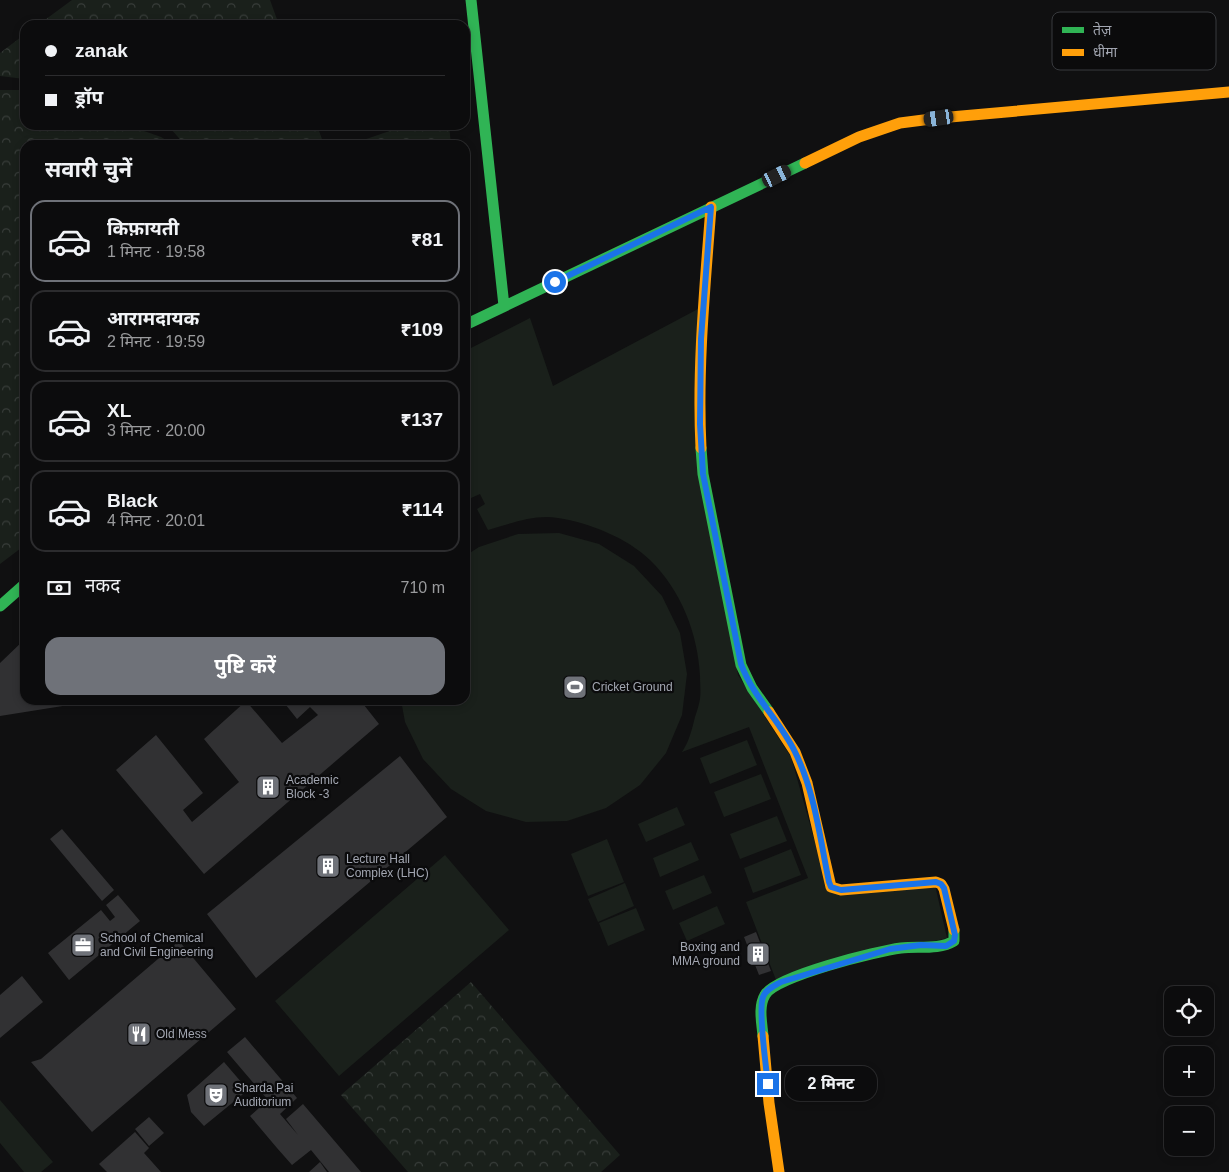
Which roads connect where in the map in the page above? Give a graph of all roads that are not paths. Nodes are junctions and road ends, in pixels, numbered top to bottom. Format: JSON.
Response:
{"nodes":[{"id":1,"x":471,"y":0,"type":"edge"},
{"id":2,"x":1229,"y":92,"type":"edge"},
{"id":3,"x":711,"y":207,"type":"junction"},
{"id":4,"x":504,"y":306,"type":"junction"},
{"id":5,"x":470,"y":323,"type":"edge"},
{"id":6,"x":20,"y":588,"type":"edge"},
{"id":7,"x":0,"y":606,"type":"edge"},
{"id":8,"x":779,"y":1172,"type":"edge"}],
"edges":[{"from":1,"to":4,"type":"street"},
{"from":2,"to":3,"type":"street"},
{"from":3,"to":4,"type":"street"},
{"from":3,"to":8,"type":"street"},
{"from":4,"to":5,"type":"street"},
{"from":6,"to":7,"type":"street"}]}
